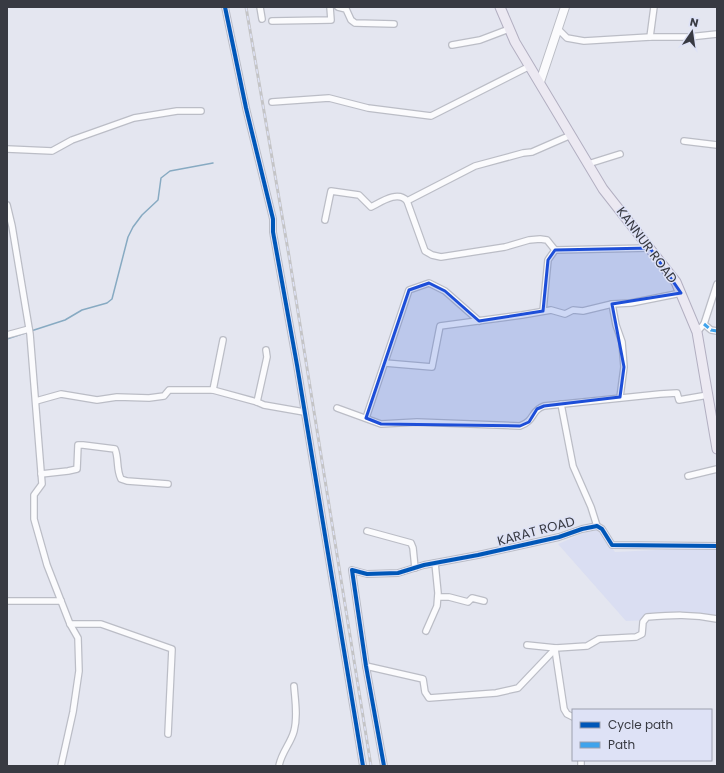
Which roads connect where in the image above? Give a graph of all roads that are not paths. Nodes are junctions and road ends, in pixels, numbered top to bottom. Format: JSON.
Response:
{"nodes":[{"id":1,"x":225,"y":7,"type":"edge"},
{"id":2,"x":260,"y":7,"type":"edge"},
{"id":3,"x":330,"y":7,"type":"edge"},
{"id":4,"x":338,"y":7,"type":"edge"},
{"id":5,"x":500,"y":7,"type":"edge"},
{"id":6,"x":565,"y":7,"type":"edge"},
{"id":7,"x":654,"y":7,"type":"edge"},
{"id":8,"x":262,"y":19,"type":"dead end"},
{"id":9,"x":272,"y":21,"type":"dead end"},
{"id":10,"x":394,"y":24,"type":"dead end"},
{"id":11,"x":510,"y":29,"type":"junction"},
{"id":12,"x":558,"y":29,"type":"junction"},
{"id":13,"x":717,"y":34,"type":"edge"},
{"id":14,"x":650,"y":37,"type":"junction"},
{"id":15,"x":452,"y":46,"type":"dead end"},
{"id":16,"x":530,"y":66,"type":"junction"},
{"id":17,"x":540,"y":82,"type":"junction"},
{"id":18,"x":272,"y":102,"type":"dead end"},
{"id":19,"x":201,"y":111,"type":"dead end"},
{"id":20,"x":571,"y":135,"type":"junction"},
{"id":21,"x":684,"y":141,"type":"dead end"},
{"id":22,"x":717,"y":145,"type":"edge"},
{"id":23,"x":7,"y":149,"type":"edge"},
{"id":24,"x":620,"y":154,"type":"dead end"},
{"id":25,"x":588,"y":164,"type":"junction"},
{"id":26,"x":407,"y":201,"type":"junction"},
{"id":27,"x":7,"y":205,"type":"edge"},
{"id":28,"x":325,"y":220,"type":"dead end"},
{"id":29,"x":650,"y":248,"type":"junction"},
{"id":30,"x":555,"y":250,"type":"junction"},
{"id":31,"x":717,"y":284,"type":"edge"},
{"id":32,"x":681,"y":293,"type":"junction"},
{"id":33,"x":612,"y":304,"type":"junction"},
{"id":34,"x":543,"y":311,"type":"junction"},
{"id":35,"x":479,"y":321,"type":"junction"},
{"id":36,"x":704,"y":324,"type":"junction"},
{"id":37,"x":29,"y":329,"type":"junction"},
{"id":38,"x":717,"y":331,"type":"edge"},
{"id":39,"x":696,"y":332,"type":"junction"},
{"id":40,"x":7,"y":335,"type":"edge"},
{"id":41,"x":223,"y":340,"type":"dead end"},
{"id":42,"x":266,"y":350,"type":"dead end"},
{"id":43,"x":385,"y":363,"type":"junction"},
{"id":44,"x":213,"y":390,"type":"junction"},
{"id":45,"x":708,"y":395,"type":"junction"},
{"id":46,"x":620,"y":397,"type":"junction"},
{"id":47,"x":36,"y":402,"type":"junction"},
{"id":48,"x":257,"y":402,"type":"junction"},
{"id":49,"x":561,"y":404,"type":"junction"},
{"id":50,"x":336,"y":408,"type":"dead end"},
{"id":51,"x":304,"y":412,"type":"junction"},
{"id":52,"x":366,"y":418,"type":"junction"},
{"id":53,"x":717,"y":449,"type":"edge"},
{"id":54,"x":717,"y":469,"type":"edge"},
{"id":55,"x":41,"y":474,"type":"junction"},
{"id":56,"x":688,"y":476,"type":"dead end"},
{"id":57,"x":168,"y":484,"type":"dead end"},
{"id":58,"x":597,"y":526,"type":"junction"},
{"id":59,"x":367,"y":531,"type":"dead end"},
{"id":60,"x":717,"y":546,"type":"edge"},
{"id":61,"x":435,"y":563,"type":"junction"},
{"id":62,"x":415,"y":568,"type":"junction"},
{"id":63,"x":438,"y":597,"type":"junction"},
{"id":64,"x":7,"y":600,"type":"edge"},
{"id":65,"x":61,"y":600,"type":"junction"},
{"id":66,"x":484,"y":601,"type":"dead end"},
{"id":67,"x":717,"y":619,"type":"edge"},
{"id":68,"x":70,"y":624,"type":"junction"},
{"id":69,"x":426,"y":631,"type":"dead end"},
{"id":70,"x":527,"y":645,"type":"dead end"},
{"id":71,"x":556,"y":648,"type":"junction"},
{"id":72,"x":366,"y":666,"type":"junction"},
{"id":73,"x":294,"y":686,"type":"dead end"},
{"id":74,"x":572,"y":716,"type":"edge"},
{"id":75,"x":168,"y":734,"type":"dead end"},
{"id":76,"x":61,"y":766,"type":"edge"},
{"id":77,"x":279,"y":766,"type":"edge"},
{"id":78,"x":363,"y":766,"type":"edge"},
{"id":79,"x":384,"y":766,"type":"edge"}],
"edges":[{"from":1,"to":51,"type":"street"},
{"from":2,"to":8,"type":"street"},
{"from":3,"to":9,"type":"street"},
{"from":4,"to":10,"type":"street"},
{"from":5,"to":11,"type":"main road","name":"KANNUR ROAD"},
{"from":6,"to":12,"type":"street"},
{"from":7,"to":14,"type":"street"},
{"from":11,"to":15,"type":"street"},
{"from":11,"to":16,"type":"main road","name":"KANNUR ROAD"},
{"from":12,"to":14,"type":"street"},
{"from":12,"to":17,"type":"street"},
{"from":13,"to":14,"type":"street"},
{"from":16,"to":17,"type":"main road","name":"KANNUR ROAD"},
{"from":16,"to":18,"type":"street"},
{"from":17,"to":20,"type":"main road","name":"KANNUR ROAD"},
{"from":19,"to":23,"type":"street"},
{"from":20,"to":25,"type":"main road","name":"KANNUR ROAD"},
{"from":20,"to":26,"type":"street"},
{"from":21,"to":22,"type":"street"},
{"from":24,"to":25,"type":"street"},
{"from":25,"to":29,"type":"main road","name":"KANNUR ROAD"},
{"from":26,"to":28,"type":"street"},
{"from":26,"to":30,"type":"street"},
{"from":27,"to":37,"type":"street"},
{"from":29,"to":30,"type":"street"},
{"from":29,"to":32,"type":"main road","name":"KANNUR ROAD"},
{"from":30,"to":34,"type":"street"},
{"from":31,"to":36,"type":"street"},
{"from":32,"to":33,"type":"street"},
{"from":32,"to":39,"type":"main road","name":"KANNUR ROAD"},
{"from":33,"to":34,"type":"street"},
{"from":33,"to":46,"type":"street"},
{"from":34,"to":35,"type":"street"},
{"from":35,"to":43,"type":"street"},
{"from":35,"to":43,"type":"street"},
{"from":36,"to":38,"type":"street"},
{"from":36,"to":39,"type":"street"},
{"from":37,"to":40,"type":"street"},
{"from":37,"to":47,"type":"street"},
{"from":39,"to":45,"type":"main road","name":"KANNUR ROAD"},
{"from":41,"to":44,"type":"street"},
{"from":42,"to":48,"type":"street"},
{"from":43,"to":52,"type":"street"},
{"from":44,"to":47,"type":"street"},
{"from":44,"to":48,"type":"street"},
{"from":45,"to":46,"type":"street"},
{"from":45,"to":53,"type":"main road","name":"KANNUR ROAD"},
{"from":46,"to":49,"type":"street"},
{"from":47,"to":55,"type":"street"},
{"from":48,"to":51,"type":"street"},
{"from":49,"to":52,"type":"street"},
{"from":49,"to":58,"type":"street"},
{"from":50,"to":52,"type":"street"},
{"from":51,"to":78,"type":"street"},
{"from":54,"to":56,"type":"street"},
{"from":55,"to":57,"type":"street"},
{"from":55,"to":65,"type":"street"},
{"from":58,"to":60,"type":"street"},
{"from":58,"to":61,"type":"street","name":"KARAT ROAD"},
{"from":59,"to":62,"type":"street"},
{"from":61,"to":62,"type":"street","name":"KARAT ROAD"},
{"from":61,"to":63,"type":"street"},
{"from":62,"to":72,"type":"street","name":"KARAT ROAD"},
{"from":63,"to":66,"type":"street"},
{"from":63,"to":69,"type":"street"},
{"from":64,"to":65,"type":"street"},
{"from":65,"to":68,"type":"street"},
{"from":67,"to":71,"type":"street"},
{"from":68,"to":75,"type":"street"},
{"from":68,"to":76,"type":"street"},
{"from":70,"to":71,"type":"street"},
{"from":71,"to":72,"type":"street"},
{"from":71,"to":74,"type":"street"},
{"from":72,"to":79,"type":"street"},
{"from":73,"to":77,"type":"street"}]}
